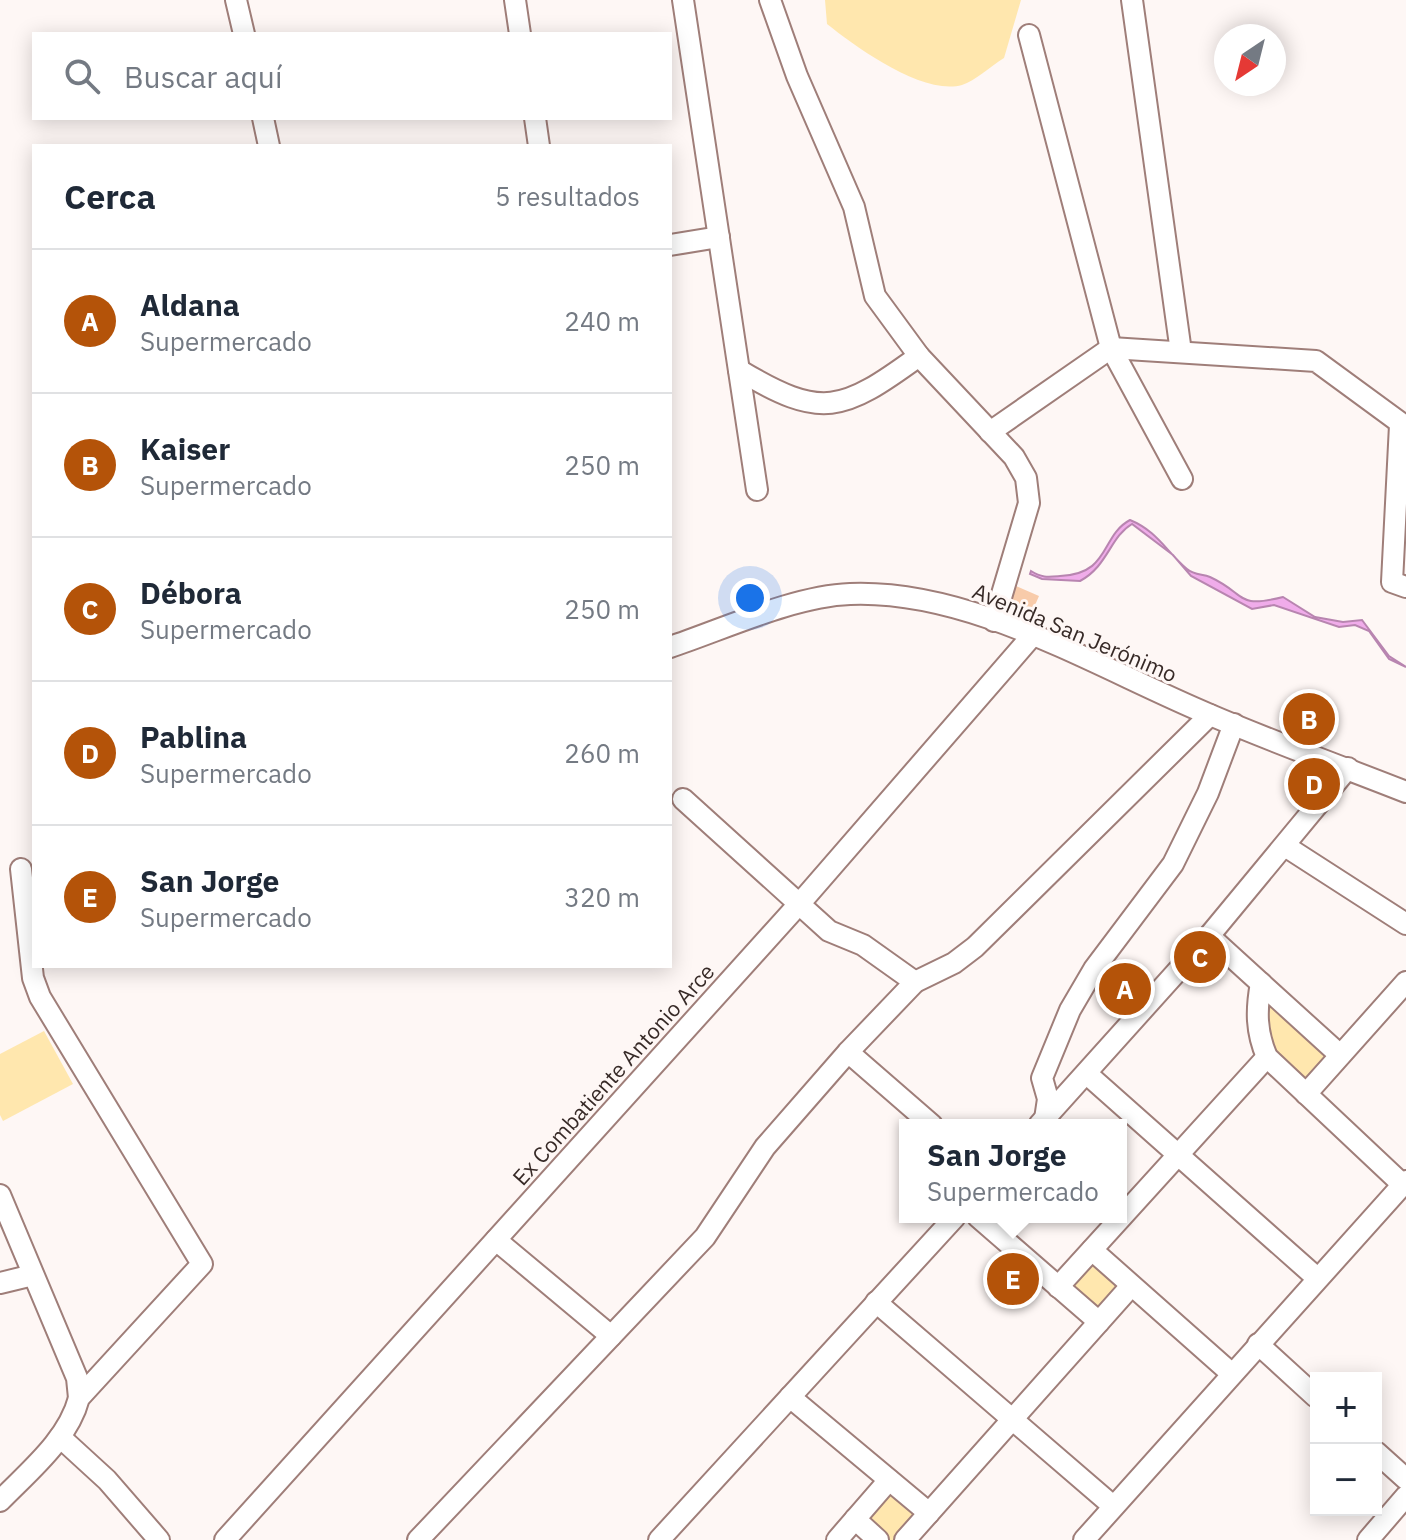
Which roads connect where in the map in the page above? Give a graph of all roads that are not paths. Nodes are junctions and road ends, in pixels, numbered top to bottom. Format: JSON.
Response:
{"nodes":[{"id":1,"x":236,"y":0,"type":"edge"},
{"id":2,"x":515,"y":0,"type":"edge"},
{"id":3,"x":683,"y":0,"type":"edge"},
{"id":4,"x":770,"y":0,"type":"edge"},
{"id":5,"x":1132,"y":0,"type":"edge"},
{"id":6,"x":244,"y":32,"type":"edge"},
{"id":7,"x":520,"y":32,"type":"edge"},
{"id":8,"x":1029,"y":35,"type":"dead end"},
{"id":9,"x":263,"y":120,"type":"edge"},
{"id":10,"x":535,"y":120,"type":"edge"},
{"id":11,"x":269,"y":144,"type":"edge"},
{"id":12,"x":539,"y":144,"type":"edge"},
{"id":13,"x":719,"y":237,"type":"junction"},
{"id":14,"x":672,"y":245,"type":"edge"},
{"id":15,"x":1111,"y":348,"type":"junction"},
{"id":16,"x":1181,"y":352,"type":"junction"},
{"id":17,"x":919,"y":356,"type":"junction"},
{"id":18,"x":739,"y":370,"type":"junction"},
{"id":19,"x":1403,"y":426,"type":"edge"},
{"id":20,"x":990,"y":432,"type":"junction"},
{"id":21,"x":1182,"y":479,"type":"dead end"},
{"id":22,"x":757,"y":490,"type":"dead end"},
{"id":23,"x":1406,"y":587,"type":"edge"},
{"id":24,"x":994,"y":621,"type":"junction"},
{"id":25,"x":1032,"y":636,"type":"junction"},
{"id":26,"x":672,"y":646,"type":"edge"},
{"id":27,"x":1210,"y":715,"type":"junction"},
{"id":28,"x":1234,"y":724,"type":"junction"},
{"id":29,"x":1348,"y":768,"type":"junction"},
{"id":30,"x":1406,"y":792,"type":"edge"},
{"id":31,"x":683,"y":799,"type":"dead end"},
{"id":32,"x":1285,"y":846,"type":"junction"},
{"id":33,"x":28,"y":868,"type":"edge"},
{"id":34,"x":0,"y":869,"type":"edge"},
{"id":35,"x":799,"y":904,"type":"junction"},
{"id":36,"x":1406,"y":924,"type":"edge"},
{"id":37,"x":1209,"y":936,"type":"junction"},
{"id":38,"x":32,"y":956,"type":"edge"},
{"id":39,"x":33,"y":968,"type":"edge"},
{"id":40,"x":915,"y":982,"type":"junction"},
{"id":41,"x":1406,"y":982,"type":"edge"},
{"id":42,"x":1261,"y":983,"type":"junction"},
{"id":43,"x":848,"y":1052,"type":"junction"},
{"id":44,"x":1340,"y":1055,"type":"junction"},
{"id":45,"x":1267,"y":1057,"type":"junction"},
{"id":46,"x":1087,"y":1074,"type":"junction"},
{"id":47,"x":1306,"y":1094,"type":"junction"},
{"id":48,"x":925,"y":1119,"type":"edge"},
{"id":49,"x":1043,"y":1119,"type":"edge"},
{"id":50,"x":1045,"y":1119,"type":"edge"},
{"id":51,"x":1178,"y":1155,"type":"junction"},
{"id":52,"x":1404,"y":1183,"type":"edge"},
{"id":53,"x":0,"y":1195,"type":"edge"},
{"id":54,"x":1127,"y":1211,"type":"edge"},
{"id":55,"x":949,"y":1223,"type":"edge"},
{"id":56,"x":985,"y":1223,"type":"edge"},
{"id":57,"x":1116,"y":1223,"type":"edge"},
{"id":58,"x":496,"y":1240,"type":"junction"},
{"id":59,"x":1092,"y":1250,"type":"junction"},
{"id":60,"x":33,"y":1275,"type":"junction"},
{"id":61,"x":1317,"y":1278,"type":"junction"},
{"id":62,"x":0,"y":1283,"type":"edge"},
{"id":63,"x":1131,"y":1286,"type":"junction"},
{"id":64,"x":1058,"y":1287,"type":"junction"},
{"id":65,"x":876,"y":1302,"type":"junction"},
{"id":66,"x":1099,"y":1322,"type":"junction"},
{"id":67,"x":611,"y":1336,"type":"junction"},
{"id":68,"x":1258,"y":1344,"type":"junction"},
{"id":69,"x":1232,"y":1374,"type":"junction"},
{"id":70,"x":1310,"y":1392,"type":"edge"},
{"id":71,"x":790,"y":1397,"type":"junction"},
{"id":72,"x":79,"y":1398,"type":"junction"},
{"id":73,"x":1012,"y":1419,"type":"junction"},
{"id":74,"x":60,"y":1437,"type":"junction"},
{"id":75,"x":1382,"y":1457,"type":"edge"},
{"id":76,"x":1406,"y":1479,"type":"edge"},
{"id":77,"x":889,"y":1480,"type":"junction"},
{"id":78,"x":1406,"y":1496,"type":"edge"},
{"id":79,"x":0,"y":1501,"type":"edge"},
{"id":80,"x":1113,"y":1506,"type":"junction"},
{"id":81,"x":929,"y":1513,"type":"junction"},
{"id":82,"x":855,"y":1519,"type":"junction"},
{"id":83,"x":671,"y":1536,"type":"edge"},
{"id":84,"x":159,"y":1540,"type":"edge"},
{"id":85,"x":225,"y":1540,"type":"edge"},
{"id":86,"x":418,"y":1540,"type":"edge"},
{"id":87,"x":837,"y":1540,"type":"edge"},
{"id":88,"x":878,"y":1540,"type":"edge"},
{"id":89,"x":905,"y":1540,"type":"edge"},
{"id":90,"x":1084,"y":1540,"type":"edge"},
{"id":91,"x":1368,"y":1540,"type":"edge"}],
"edges":[{"from":1,"to":6,"type":"street"},
{"from":2,"to":7,"type":"street"},
{"from":3,"to":13,"type":"street"},
{"from":4,"to":17,"type":"street"},
{"from":5,"to":16,"type":"street"},
{"from":8,"to":15,"type":"street"},
{"from":9,"to":11,"type":"street"},
{"from":10,"to":12,"type":"street"},
{"from":13,"to":14,"type":"street"},
{"from":13,"to":18,"type":"street"},
{"from":15,"to":16,"type":"street"},
{"from":15,"to":20,"type":"street"},
{"from":15,"to":21,"type":"street"},
{"from":16,"to":19,"type":"street"},
{"from":17,"to":18,"type":"street"},
{"from":17,"to":20,"type":"street"},
{"from":18,"to":22,"type":"street"},
{"from":19,"to":23,"type":"street"},
{"from":20,"to":24,"type":"street"},
{"from":24,"to":25,"type":"street","name":"Avenida San Jerónimo"},
{"from":24,"to":26,"type":"street","name":"Avenida San Jerónimo"},
{"from":25,"to":27,"type":"street","name":"Avenida San Jerónimo"},
{"from":25,"to":35,"type":"street","name":"Ex Combatiente Antonio Arce"},
{"from":27,"to":28,"type":"street","name":"Avenida San Jerónimo"},
{"from":27,"to":40,"type":"street"},
{"from":28,"to":29,"type":"street","name":"Avenida San Jerónimo"},
{"from":28,"to":49,"type":"street"},
{"from":29,"to":30,"type":"street","name":"Avenida San Jerónimo"},
{"from":29,"to":32,"type":"street"},
{"from":31,"to":35,"type":"street"},
{"from":32,"to":36,"type":"street"},
{"from":32,"to":37,"type":"street"},
{"from":33,"to":34,"type":"street"},
{"from":33,"to":38,"type":"street"},
{"from":35,"to":40,"type":"street"},
{"from":35,"to":58,"type":"street","name":"Ex Combatiente Antonio Arce"},
{"from":37,"to":42,"type":"street"},
{"from":37,"to":46,"type":"street"},
{"from":39,"to":72,"type":"street"},
{"from":40,"to":43,"type":"street"},
{"from":41,"to":44,"type":"street"},
{"from":42,"to":44,"type":"street"},
{"from":42,"to":45,"type":"street"},
{"from":43,"to":48,"type":"street"},
{"from":43,"to":67,"type":"street"},
{"from":44,"to":47,"type":"street"},
{"from":45,"to":47,"type":"street"},
{"from":45,"to":51,"type":"street"},
{"from":46,"to":50,"type":"street"},
{"from":46,"to":51,"type":"street"},
{"from":47,"to":52,"type":"street"},
{"from":51,"to":54,"type":"street"},
{"from":51,"to":61,"type":"street"},
{"from":52,"to":61,"type":"street"},
{"from":53,"to":60,"type":"street"},
{"from":55,"to":65,"type":"street"},
{"from":56,"to":64,"type":"street"},
{"from":57,"to":59,"type":"street"},
{"from":58,"to":67,"type":"street"},
{"from":58,"to":85,"type":"street","name":"Ex Combatiente Antonio Arce"},
{"from":59,"to":63,"type":"street"},
{"from":59,"to":64,"type":"street"},
{"from":60,"to":62,"type":"street"},
{"from":60,"to":72,"type":"street"},
{"from":61,"to":68,"type":"street"},
{"from":63,"to":66,"type":"street"},
{"from":63,"to":69,"type":"street"},
{"from":64,"to":66,"type":"street"},
{"from":65,"to":71,"type":"street"},
{"from":65,"to":73,"type":"street"},
{"from":66,"to":73,"type":"street"},
{"from":67,"to":86,"type":"street"},
{"from":68,"to":69,"type":"street"},
{"from":68,"to":70,"type":"street"},
{"from":69,"to":80,"type":"street"},
{"from":71,"to":77,"type":"street"},
{"from":71,"to":83,"type":"street"},
{"from":72,"to":74,"type":"street"},
{"from":73,"to":80,"type":"street"},
{"from":73,"to":81,"type":"street"},
{"from":74,"to":79,"type":"street"},
{"from":74,"to":84,"type":"street"},
{"from":75,"to":76,"type":"street"},
{"from":77,"to":81,"type":"street"},
{"from":77,"to":82,"type":"street"},
{"from":78,"to":91,"type":"street"},
{"from":80,"to":90,"type":"street"},
{"from":81,"to":89,"type":"street"},
{"from":82,"to":87,"type":"street"},
{"from":82,"to":88,"type":"street"}]}
